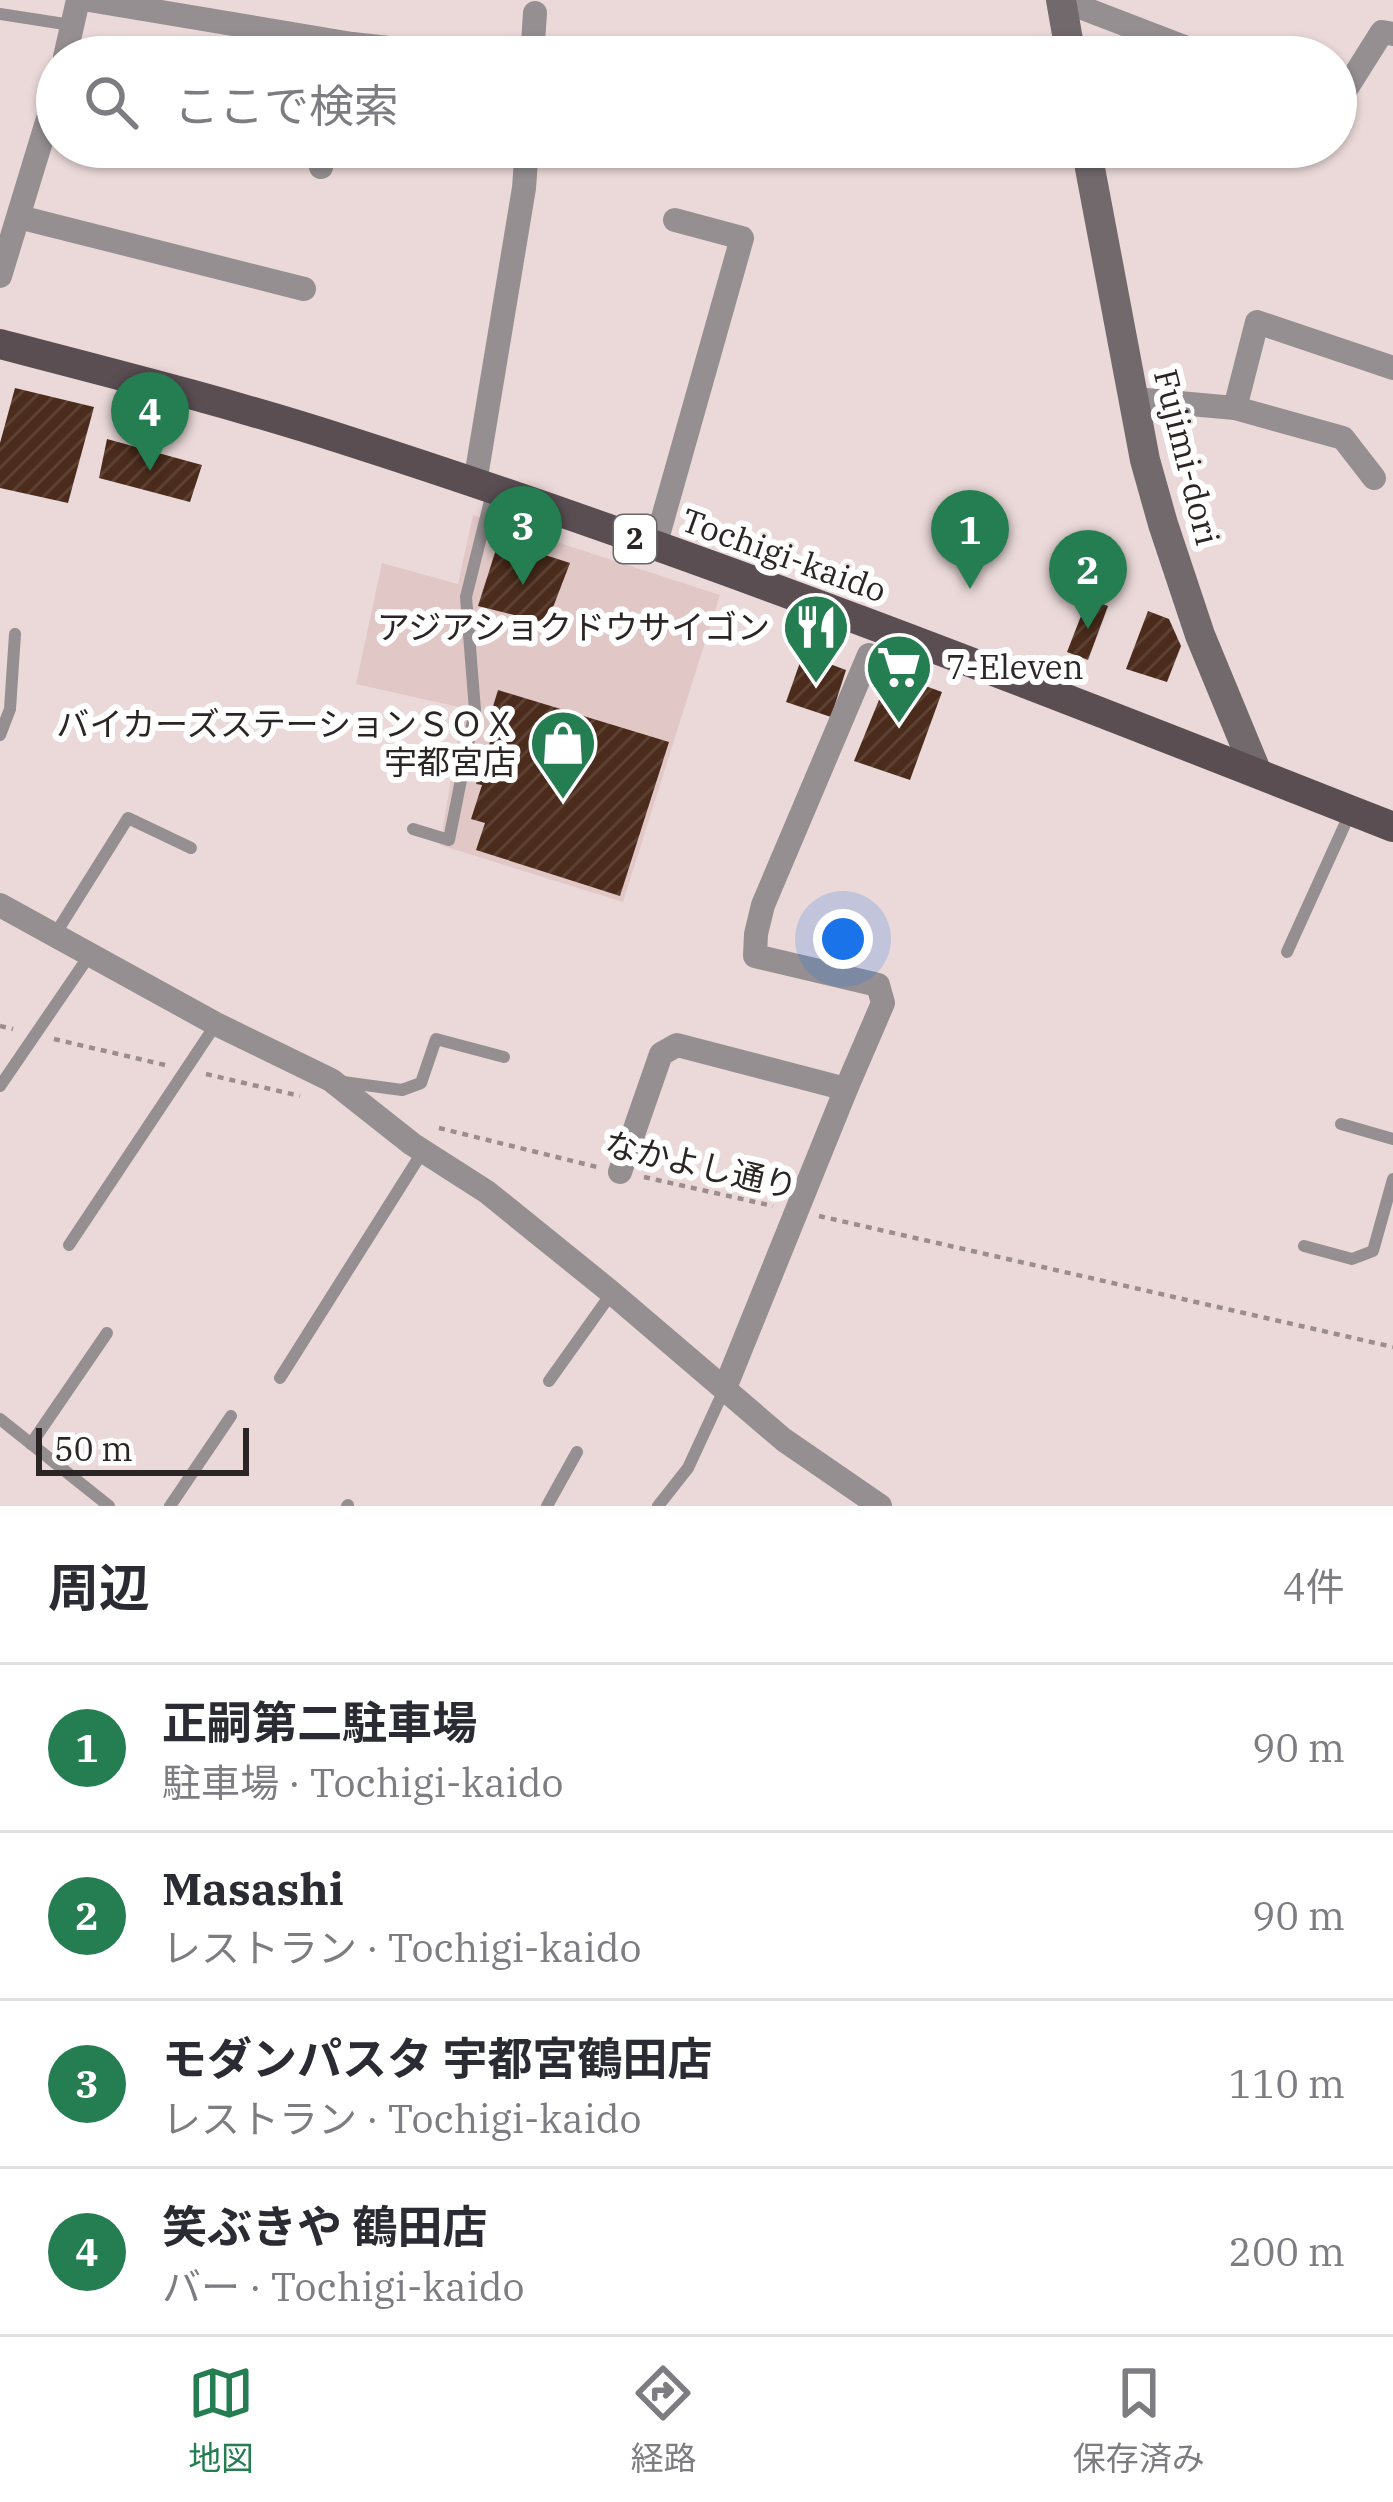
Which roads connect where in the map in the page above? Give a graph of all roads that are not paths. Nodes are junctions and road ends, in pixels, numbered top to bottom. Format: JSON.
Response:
{"nodes":[{"id":1,"x":89,"y":0,"type":"edge"},
{"id":2,"x":1061,"y":0,"type":"edge"},
{"id":3,"x":75,"y":12,"type":"edge"},
{"id":4,"x":535,"y":13,"type":"dead end"},
{"id":5,"x":0,"y":14,"type":"edge"},
{"id":6,"x":1393,"y":34,"type":"edge"},
{"id":7,"x":277,"y":36,"type":"edge"},
{"id":8,"x":533,"y":36,"type":"edge"},
{"id":9,"x":1067,"y":36,"type":"edge"},
{"id":10,"x":1155,"y":36,"type":"edge"},
{"id":11,"x":1357,"y":72,"type":"edge"},
{"id":12,"x":36,"y":160,"type":"edge"},
{"id":13,"x":525,"y":168,"type":"edge"},
{"id":14,"x":1090,"y":168,"type":"edge"},
{"id":15,"x":19,"y":217,"type":"junction"},
{"id":16,"x":675,"y":220,"type":"dead end"},
{"id":17,"x":0,"y":276,"type":"edge"},
{"id":18,"x":304,"y":289,"type":"dead end"},
{"id":19,"x":0,"y":344,"type":"edge"},
{"id":20,"x":1393,"y":368,"type":"edge"},
{"id":21,"x":1134,"y":399,"type":"junction"},
{"id":22,"x":1235,"y":408,"type":"junction"},
{"id":23,"x":1374,"y":478,"type":"dead end"},
{"id":24,"x":484,"y":486,"type":"junction"},
{"id":25,"x":655,"y":546,"type":"junction"},
{"id":26,"x":15,"y":634,"type":"dead end"},
{"id":27,"x":869,"y":656,"type":"dead end"},
{"id":28,"x":0,"y":735,"type":"edge"},
{"id":29,"x":1257,"y":772,"type":"junction"},
{"id":30,"x":1351,"y":810,"type":"junction"},
{"id":31,"x":1393,"y":827,"type":"edge"},
{"id":32,"x":412,"y":829,"type":"dead end"},
{"id":33,"x":191,"y":848,"type":"dead end"},
{"id":34,"x":0,"y":904,"type":"edge"},
{"id":35,"x":55,"y":936,"type":"junction"},
{"id":36,"x":1287,"y":952,"type":"dead end"},
{"id":37,"x":89,"y":956,"type":"junction"},
{"id":38,"x":216,"y":1024,"type":"junction"},
{"id":39,"x":504,"y":1057,"type":"dead end"},
{"id":40,"x":332,"y":1080,"type":"junction"},
{"id":41,"x":0,"y":1086,"type":"edge"},
{"id":42,"x":846,"y":1089,"type":"junction"},
{"id":43,"x":1341,"y":1124,"type":"dead end"},
{"id":44,"x":1393,"y":1139,"type":"edge"},
{"id":45,"x":423,"y":1151,"type":"junction"},
{"id":46,"x":620,"y":1172,"type":"road end"},
{"id":47,"x":1393,"y":1179,"type":"edge"},
{"id":48,"x":69,"y":1245,"type":"dead end"},
{"id":49,"x":1304,"y":1246,"type":"dead end"},
{"id":50,"x":612,"y":1292,"type":"junction"},
{"id":51,"x":107,"y":1333,"type":"dead end"},
{"id":52,"x":280,"y":1378,"type":"dead end"},
{"id":53,"x":549,"y":1381,"type":"dead end"},
{"id":54,"x":725,"y":1388,"type":"junction"},
{"id":55,"x":231,"y":1416,"type":"dead end"},
{"id":56,"x":0,"y":1419,"type":"edge"},
{"id":57,"x":31,"y":1444,"type":"junction"},
{"id":58,"x":577,"y":1452,"type":"dead end"},
{"id":59,"x":550,"y":1501,"type":"edge"},
{"id":60,"x":863,"y":1501,"type":"edge"},
{"id":61,"x":109,"y":1506,"type":"edge"},
{"id":62,"x":170,"y":1506,"type":"edge"},
{"id":63,"x":567,"y":1506,"type":"edge"},
{"id":64,"x":658,"y":1506,"type":"edge"}],
"edges":[{"from":1,"to":7,"type":"street"},
{"from":2,"to":9,"type":"street"},
{"from":2,"to":10,"type":"street"},
{"from":3,"to":5,"type":"lane"},
{"from":4,"to":8,"type":"street"},
{"from":6,"to":11,"type":"street"},
{"from":12,"to":15,"type":"street"},
{"from":13,"to":24,"type":"street"},
{"from":14,"to":21,"type":"street","name":"Fujimi-dori"},
{"from":15,"to":17,"type":"street"},
{"from":15,"to":18,"type":"street"},
{"from":16,"to":25,"type":"street"},
{"from":19,"to":24,"type":"main road","name":"Tochigi-kaido","number":"2"},
{"from":20,"to":22,"type":"street"},
{"from":21,"to":22,"type":"street"},
{"from":21,"to":29,"type":"street","name":"Fujimi-dori"},
{"from":22,"to":23,"type":"street"},
{"from":24,"to":25,"type":"main road","name":"Tochigi-kaido","number":"2"},
{"from":24,"to":32,"type":"lane"},
{"from":25,"to":29,"type":"main road","name":"Tochigi-kaido","number":"2"},
{"from":26,"to":28,"type":"lane"},
{"from":27,"to":42,"type":"street"},
{"from":29,"to":30,"type":"main road","name":"Tochigi-kaido","number":"2"},
{"from":30,"to":31,"type":"main road","name":"Tochigi-kaido","number":"2"},
{"from":30,"to":36,"type":"lane"},
{"from":33,"to":35,"type":"lane"},
{"from":34,"to":35,"type":"street"},
{"from":35,"to":37,"type":"street"},
{"from":37,"to":38,"type":"street"},
{"from":37,"to":41,"type":"lane"},
{"from":38,"to":40,"type":"street"},
{"from":38,"to":48,"type":"lane"},
{"from":39,"to":40,"type":"lane"},
{"from":40,"to":45,"type":"street"},
{"from":42,"to":46,"type":"street"},
{"from":42,"to":54,"type":"street"},
{"from":43,"to":44,"type":"lane"},
{"from":45,"to":50,"type":"street"},
{"from":45,"to":52,"type":"lane"},
{"from":47,"to":49,"type":"lane"},
{"from":50,"to":53,"type":"lane"},
{"from":50,"to":54,"type":"street"},
{"from":51,"to":57,"type":"lane"},
{"from":54,"to":60,"type":"street"},
{"from":54,"to":64,"type":"lane"},
{"from":55,"to":62,"type":"lane"},
{"from":56,"to":57,"type":"lane"},
{"from":57,"to":61,"type":"lane"},
{"from":58,"to":59,"type":"lane"},
{"from":59,"to":63,"type":"lane"}]}
